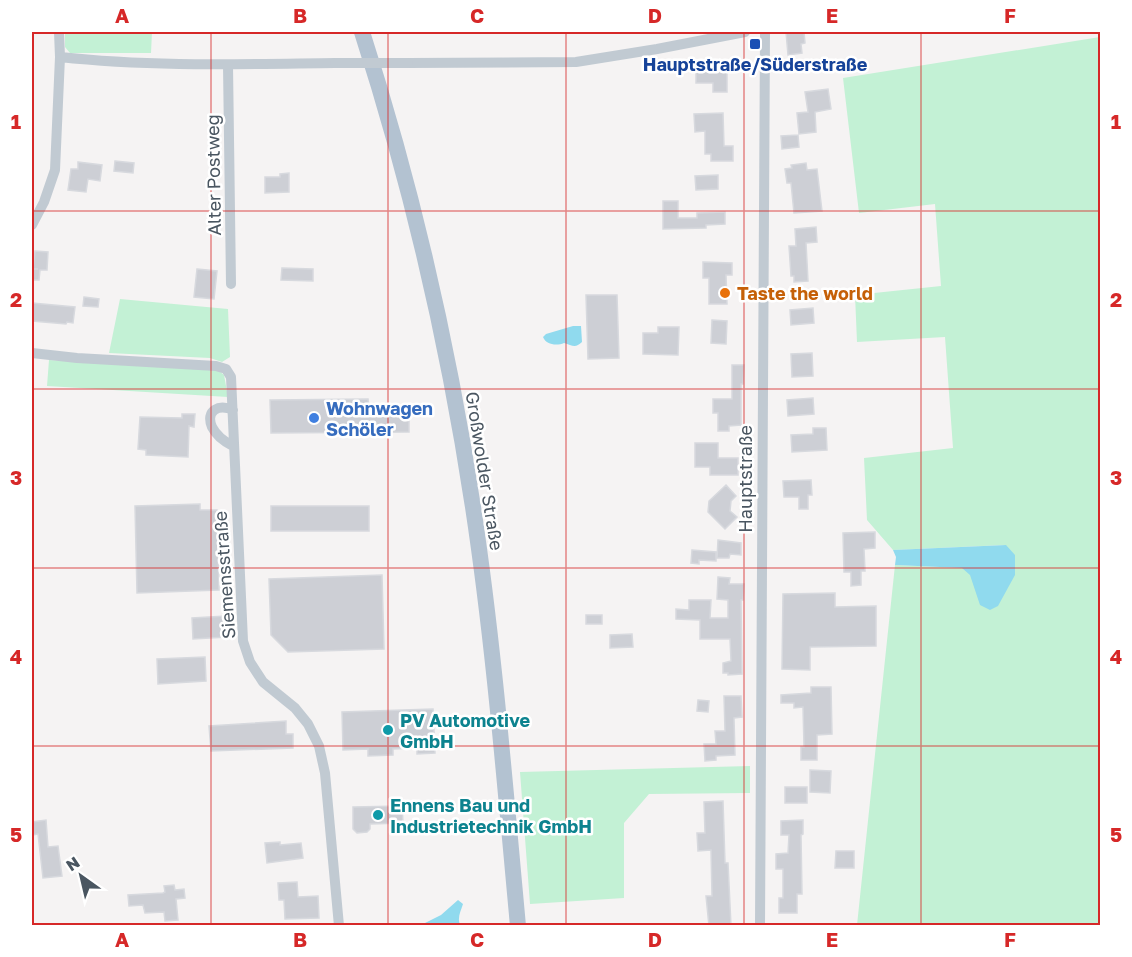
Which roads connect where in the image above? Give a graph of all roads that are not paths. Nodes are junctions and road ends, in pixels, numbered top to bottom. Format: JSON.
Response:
{"nodes":[{"id":1,"x":59,"y":32,"type":"edge"},
{"id":2,"x":362,"y":32,"type":"edge"},
{"id":3,"x":745,"y":32,"type":"edge"},
{"id":4,"x":765,"y":32,"type":"edge"},
{"id":5,"x":60,"y":57,"type":"junction"},
{"id":6,"x":228,"y":65,"type":"junction"},
{"id":7,"x":32,"y":225,"type":"edge"},
{"id":8,"x":231,"y":284,"type":"dead end"},
{"id":9,"x":32,"y":353,"type":"edge"},
{"id":10,"x":233,"y":410,"type":"junction"},
{"id":11,"x":233,"y":446,"type":"junction"},
{"id":12,"x":339,"y":926,"type":"edge"},
{"id":13,"x":518,"y":926,"type":"edge"},
{"id":14,"x":760,"y":926,"type":"edge"}],
"edges":[{"from":1,"to":5,"type":"street"},
{"from":2,"to":13,"type":"main road","name":"Großwolder Straße"},
{"from":3,"to":6,"type":"street","bridge":true},
{"from":4,"to":14,"type":"street","name":"Hauptstraße"},
{"from":5,"to":6,"type":"street"},
{"from":5,"to":7,"type":"street"},
{"from":6,"to":8,"type":"street","name":"Alter Postweg"},
{"from":9,"to":10,"type":"street","name":"Siemensstraße"},
{"from":10,"to":11,"type":"street","name":"Siemensstraße"},
{"from":10,"to":11,"type":"street"},
{"from":11,"to":12,"type":"street","name":"Siemensstraße"}]}
